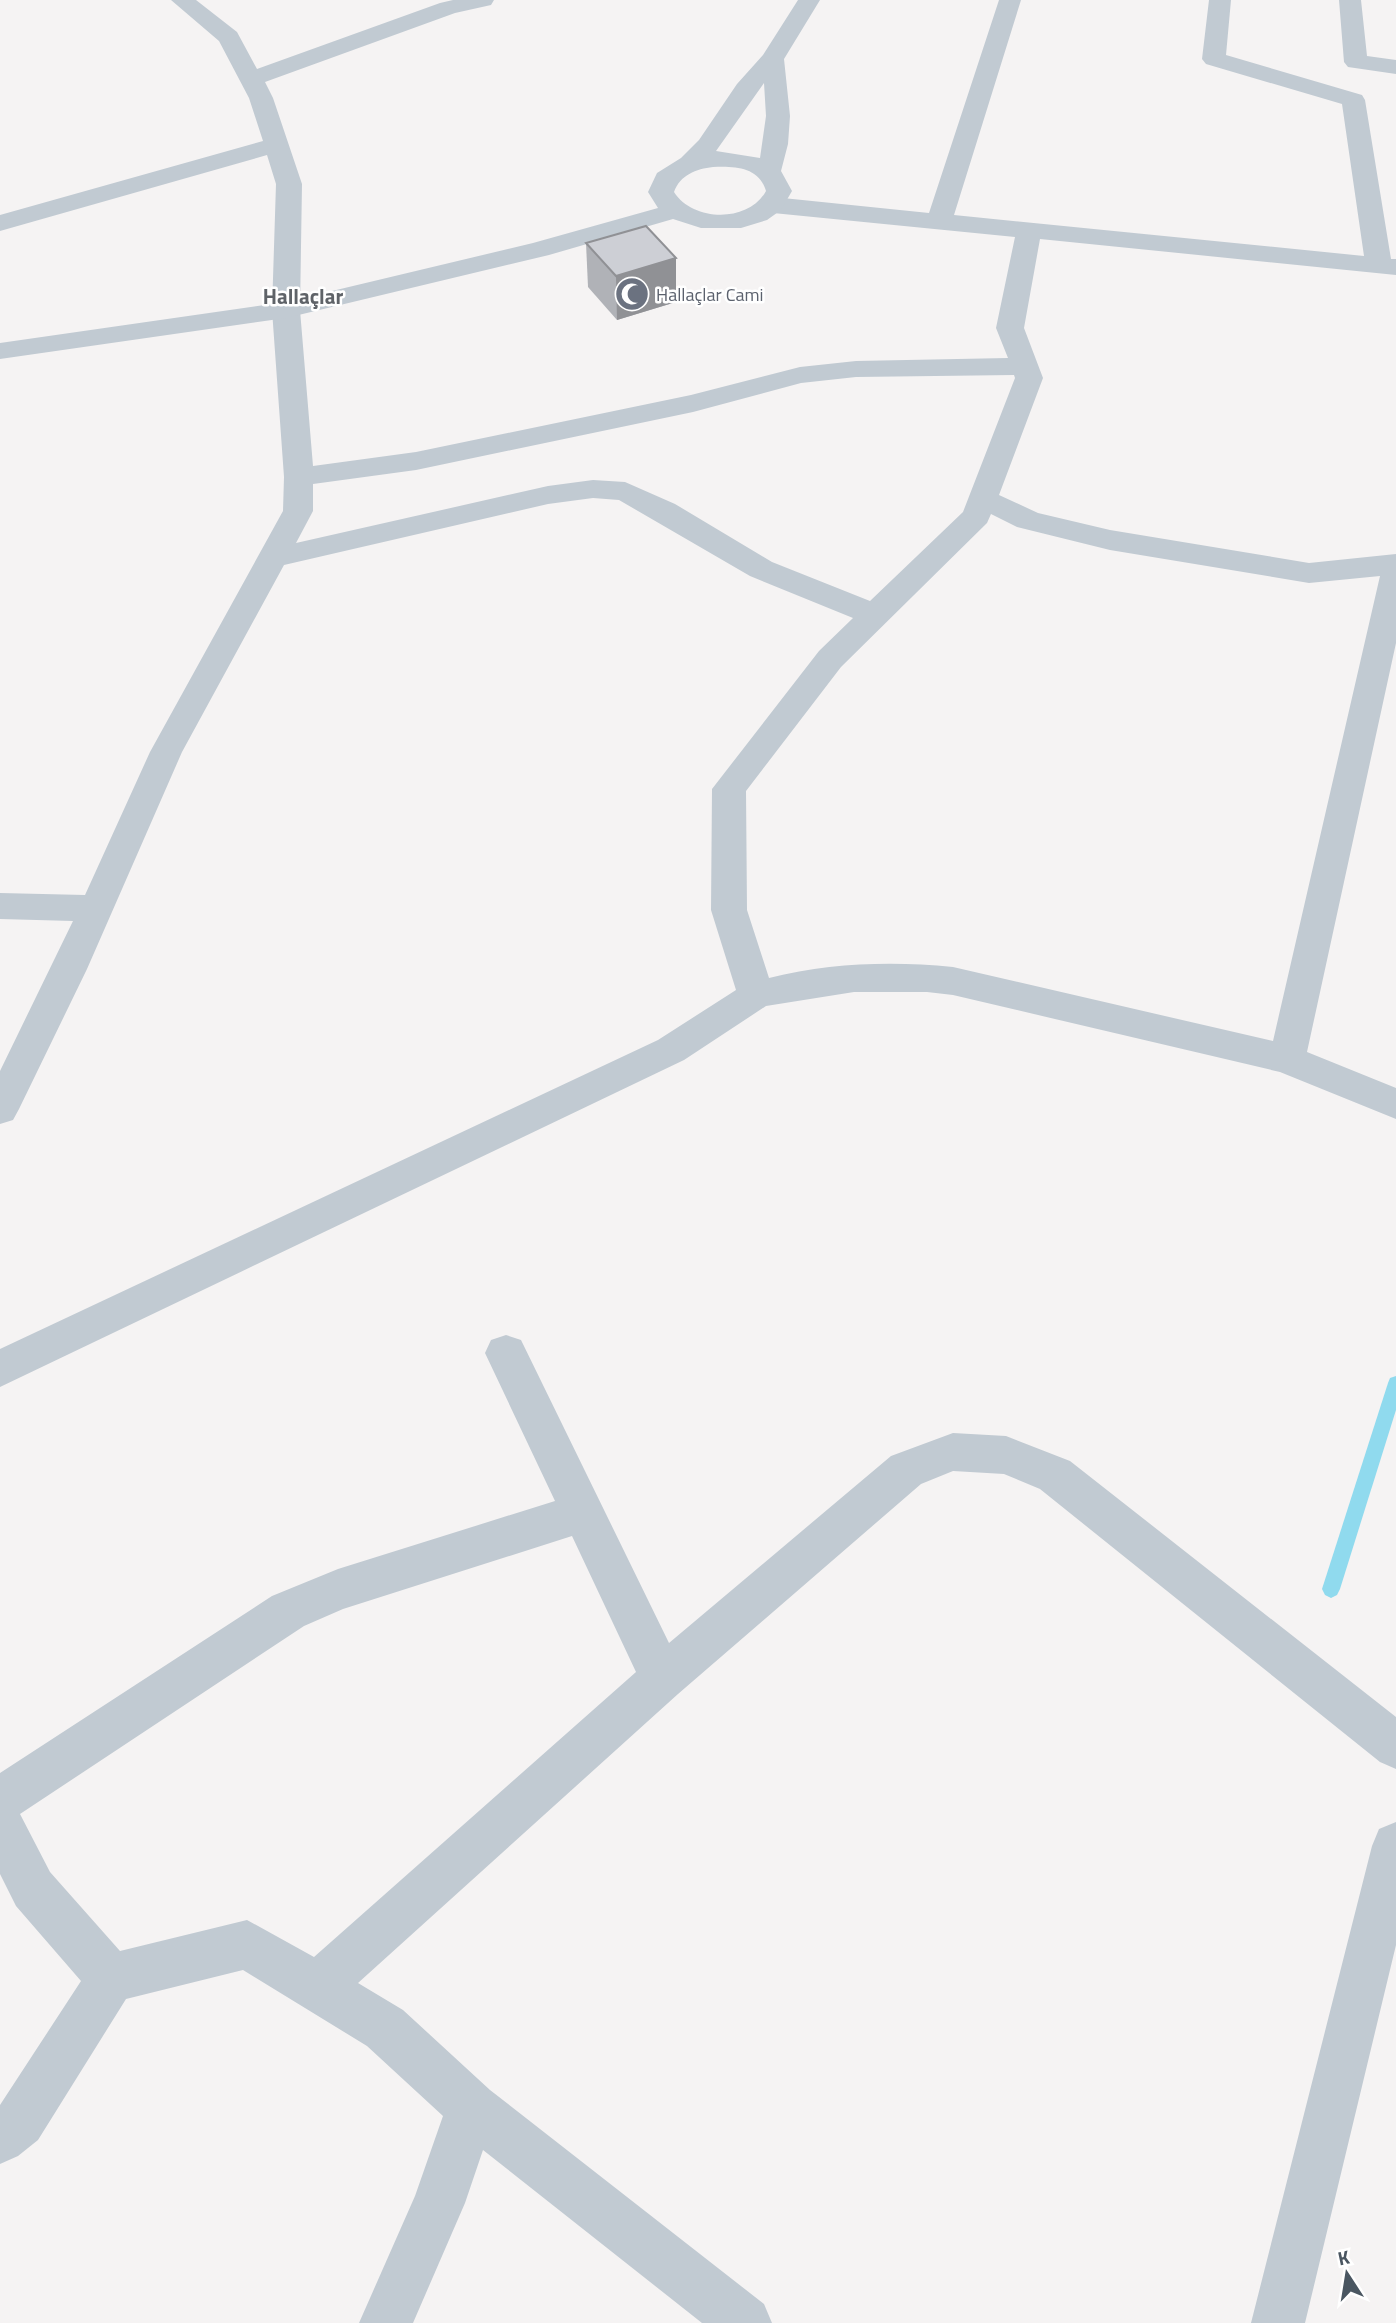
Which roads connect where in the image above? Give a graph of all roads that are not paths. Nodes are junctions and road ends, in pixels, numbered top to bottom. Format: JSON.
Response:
{"nodes":[{"id":1,"x":182,"y":0,"type":"edge"},
{"id":2,"x":483,"y":0,"type":"edge"},
{"id":3,"x":809,"y":0,"type":"edge"},
{"id":4,"x":1010,"y":0,"type":"edge"},
{"id":5,"x":1220,"y":0,"type":"edge"},
{"id":6,"x":1350,"y":0,"type":"edge"},
{"id":7,"x":772,"y":59,"type":"junction"},
{"id":8,"x":1396,"y":67,"type":"edge"},
{"id":9,"x":251,"y":79,"type":"junction"},
{"id":10,"x":276,"y":145,"type":"junction"},
{"id":11,"x":690,"y":163,"type":"junction"},
{"id":12,"x":768,"y":172,"type":"junction"},
{"id":13,"x":773,"y":205,"type":"junction"},
{"id":14,"x":675,"y":211,"type":"junction"},
{"id":15,"x":940,"y":219,"type":"junction"},
{"id":16,"x":0,"y":223,"type":"edge"},
{"id":17,"x":1029,"y":231,"type":"junction"},
{"id":18,"x":1387,"y":266,"type":"edge"},
{"id":19,"x":286,"y":310,"type":"junction"},
{"id":20,"x":0,"y":351,"type":"edge"},
{"id":21,"x":1025,"y":366,"type":"junction"},
{"id":22,"x":299,"y":477,"type":"junction"},
{"id":23,"x":983,"y":499,"type":"junction"},
{"id":24,"x":272,"y":558,"type":"junction"},
{"id":25,"x":1396,"y":564,"type":"edge"},
{"id":26,"x":1396,"y":573,"type":"edge"},
{"id":27,"x":875,"y":615,"type":"junction"},
{"id":28,"x":0,"y":906,"type":"edge"},
{"id":29,"x":96,"y":908,"type":"junction"},
{"id":30,"x":757,"y":995,"type":"junction"},
{"id":31,"x":1287,"y":1059,"type":"junction"},
{"id":32,"x":1396,"y":1104,"type":"edge"},
{"id":33,"x":0,"y":1109,"type":"edge"},
{"id":34,"x":506,"y":1353,"type":"dead end"},
{"id":35,"x":0,"y":1369,"type":"edge"},
{"id":36,"x":582,"y":1513,"type":"junction"},
{"id":37,"x":662,"y":1678,"type":"junction"},
{"id":38,"x":1396,"y":1746,"type":"edge"},
{"id":39,"x":0,"y":1800,"type":"edge"},
{"id":40,"x":0,"y":1824,"type":"edge"},
{"id":41,"x":1396,"y":1846,"type":"edge"},
{"id":42,"x":111,"y":1978,"type":"junction"},
{"id":43,"x":317,"y":1987,"type":"junction"},
{"id":44,"x":472,"y":2108,"type":"junction"},
{"id":45,"x":0,"y":2138,"type":"edge"},
{"id":46,"x":1280,"y":2322,"type":"edge"},
{"id":47,"x":386,"y":2323,"type":"edge"},
{"id":48,"x":745,"y":2323,"type":"edge"}],
"edges":[{"from":1,"to":9,"type":"street"},
{"from":2,"to":9,"type":"street"},
{"from":3,"to":7,"type":"street"},
{"from":4,"to":15,"type":"street"},
{"from":5,"to":18,"type":"street"},
{"from":6,"to":8,"type":"street"},
{"from":7,"to":11,"type":"street"},
{"from":7,"to":12,"type":"street"},
{"from":9,"to":10,"type":"street"},
{"from":10,"to":16,"type":"street"},
{"from":10,"to":19,"type":"street"},
{"from":11,"to":12,"type":"street"},
{"from":11,"to":14,"type":"street"},
{"from":12,"to":13,"type":"street"},
{"from":13,"to":14,"type":"street"},
{"from":13,"to":15,"type":"street"},
{"from":14,"to":19,"type":"street"},
{"from":15,"to":17,"type":"street"},
{"from":17,"to":18,"type":"street"},
{"from":17,"to":21,"type":"street"},
{"from":19,"to":20,"type":"street"},
{"from":19,"to":22,"type":"street"},
{"from":21,"to":22,"type":"street"},
{"from":21,"to":23,"type":"street"},
{"from":22,"to":24,"type":"street"},
{"from":23,"to":25,"type":"street"},
{"from":23,"to":27,"type":"street"},
{"from":24,"to":27,"type":"street"},
{"from":24,"to":29,"type":"street"},
{"from":26,"to":31,"type":"street"},
{"from":27,"to":30,"type":"street"},
{"from":28,"to":29,"type":"street"},
{"from":29,"to":33,"type":"street"},
{"from":30,"to":31,"type":"street"},
{"from":30,"to":35,"type":"street"},
{"from":31,"to":32,"type":"street"},
{"from":34,"to":36,"type":"street"},
{"from":36,"to":37,"type":"street"},
{"from":36,"to":39,"type":"street"},
{"from":37,"to":38,"type":"street"},
{"from":37,"to":43,"type":"street"},
{"from":40,"to":42,"type":"street"},
{"from":41,"to":46,"type":"street"},
{"from":42,"to":43,"type":"street"},
{"from":42,"to":45,"type":"street"},
{"from":43,"to":44,"type":"street"},
{"from":44,"to":47,"type":"street"},
{"from":44,"to":48,"type":"street"}]}
